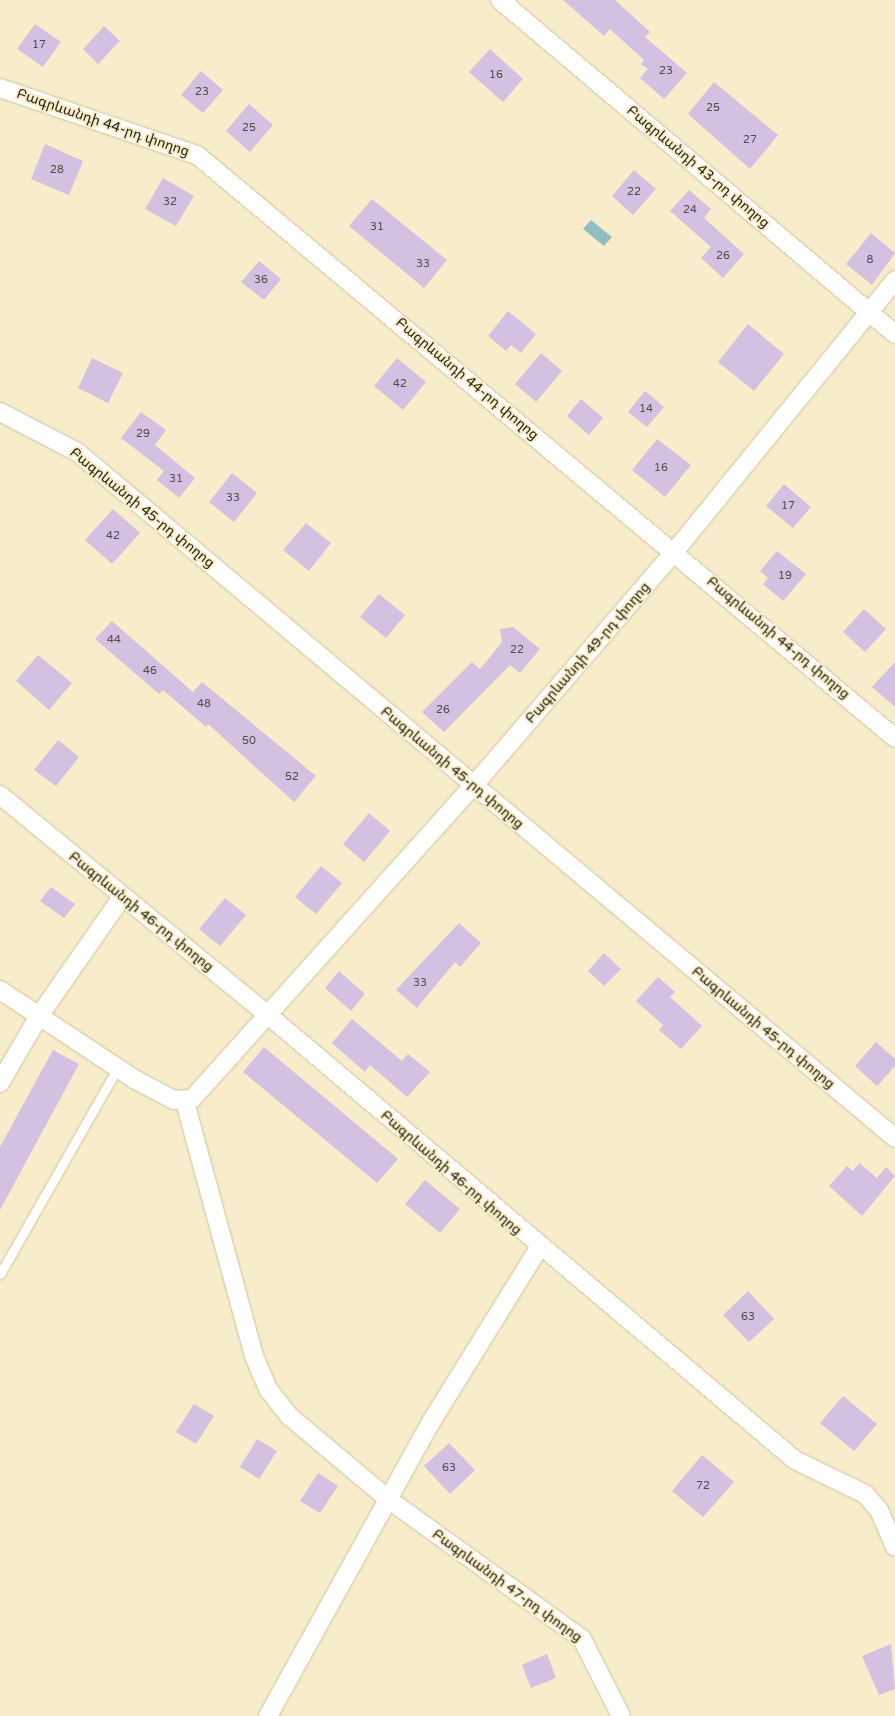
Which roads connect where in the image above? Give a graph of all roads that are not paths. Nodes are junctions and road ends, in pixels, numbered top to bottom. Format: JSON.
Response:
{"nodes":[{"id":1,"x":500,"y":0,"type":"edge"},
{"id":2,"x":0,"y":88,"type":"edge"},
{"id":3,"x":895,"y":280,"type":"edge"},
{"id":4,"x":868,"y":311,"type":"junction"},
{"id":5,"x":895,"y":334,"type":"edge"},
{"id":6,"x":0,"y":412,"type":"edge"},
{"id":7,"x":675,"y":551,"type":"junction"},
{"id":8,"x":895,"y":738,"type":"edge"},
{"id":9,"x":473,"y":786,"type":"junction"},
{"id":10,"x":1,"y":798,"type":"edge"},
{"id":11,"x":122,"y":897,"type":"junction"},
{"id":12,"x":0,"y":990,"type":"edge"},
{"id":13,"x":268,"y":1015,"type":"junction"},
{"id":14,"x":39,"y":1016,"type":"junction"},
{"id":15,"x":118,"y":1067,"type":"junction"},
{"id":16,"x":0,"y":1083,"type":"edge"},
{"id":17,"x":185,"y":1102,"type":"junction"},
{"id":18,"x":895,"y":1138,"type":"edge"},
{"id":19,"x":539,"y":1248,"type":"junction"},
{"id":20,"x":0,"y":1274,"type":"edge"},
{"id":21,"x":388,"y":1499,"type":"junction"},
{"id":22,"x":895,"y":1547,"type":"edge"},
{"id":23,"x":271,"y":1714,"type":"edge"},
{"id":24,"x":620,"y":1716,"type":"edge"}],
"edges":[{"from":1,"to":4,"type":"street","name":"Բագրևանդի 43-րդ փողոց"},
{"from":2,"to":7,"type":"street","name":"Բագրևանդի 44-րդ փողոց"},
{"from":3,"to":4,"type":"street","name":"Բագրևանդի 49-րդ փողոց"},
{"from":4,"to":5,"type":"street","name":"Բագրևանդի 43-րդ փողոց"},
{"from":4,"to":7,"type":"street","name":"Բագրևանդի 49-րդ փողոց"},
{"from":6,"to":9,"type":"street","name":"Բագրևանդի 45-րդ փողոց"},
{"from":7,"to":8,"type":"street","name":"Բագրևանդի 44-րդ փողոց"},
{"from":7,"to":9,"type":"street","name":"Բագրևանդի 49-րդ փողոց"},
{"from":9,"to":13,"type":"street","name":"Բագրևանդի 49-րդ փողոց"},
{"from":9,"to":18,"type":"street","name":"Բագրևանդի 45-րդ փողոց"},
{"from":10,"to":11,"type":"street","name":"Բագրևանդի 46-րդ փողոց"},
{"from":11,"to":13,"type":"street","name":"Բագրևանդի 46-րդ փողոց"},
{"from":11,"to":14,"type":"street"},
{"from":12,"to":14,"type":"street"},
{"from":13,"to":17,"type":"street","name":"Բագրևանդի 49-րդ փողոց"},
{"from":13,"to":19,"type":"street","name":"Բագրևանդի 46-րդ փողոց"},
{"from":14,"to":15,"type":"street"},
{"from":14,"to":16,"type":"street"},
{"from":15,"to":17,"type":"street"},
{"from":15,"to":20,"type":"lane"},
{"from":17,"to":21,"type":"street","name":"Բագրևանդի 47-րդ փողոց"},
{"from":19,"to":21,"type":"street"},
{"from":19,"to":22,"type":"street","name":"Բագրևանդի 46-րդ փողոց"},
{"from":21,"to":23,"type":"street"},
{"from":21,"to":24,"type":"street","name":"Բագրևանդի 47-րդ փողոց"}]}
